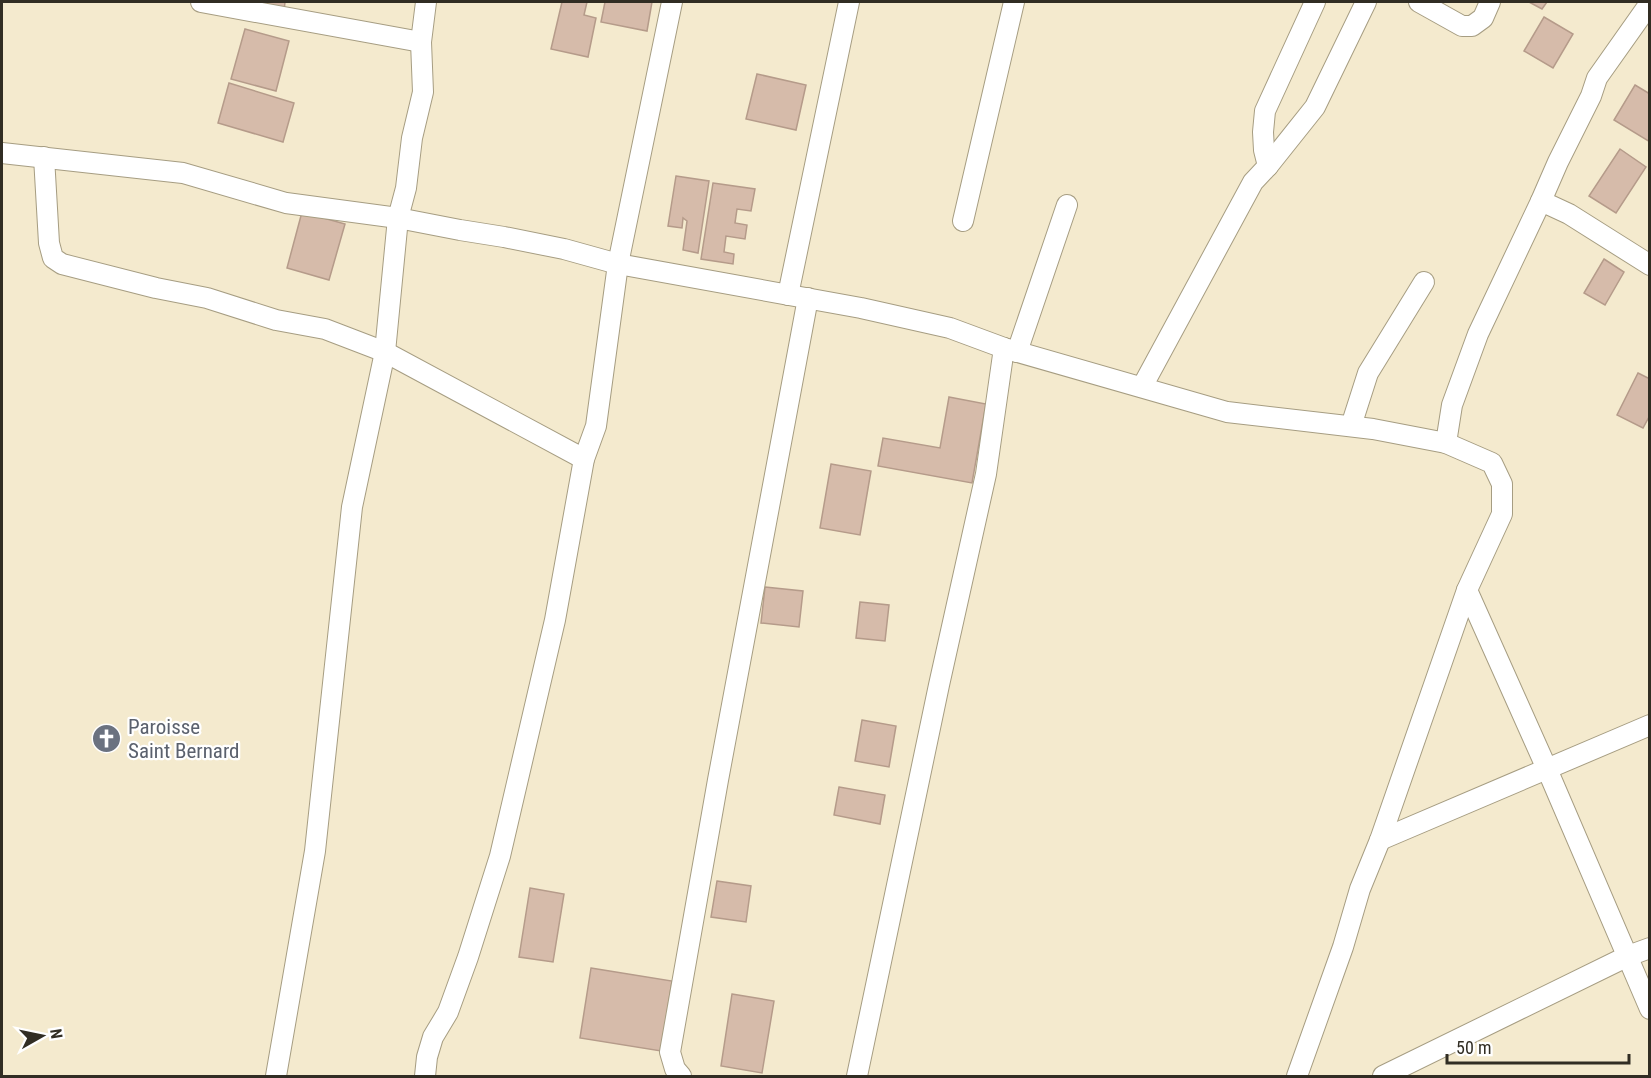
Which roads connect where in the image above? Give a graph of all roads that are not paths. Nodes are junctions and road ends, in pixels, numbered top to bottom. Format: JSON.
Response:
{"nodes":[{"id":1,"x":201,"y":2,"type":"edge"},
{"id":2,"x":426,"y":2,"type":"edge"},
{"id":3,"x":672,"y":2,"type":"edge"},
{"id":4,"x":849,"y":2,"type":"edge"},
{"id":5,"x":1014,"y":2,"type":"edge"},
{"id":6,"x":1315,"y":2,"type":"edge"},
{"id":7,"x":1366,"y":2,"type":"edge"},
{"id":8,"x":1419,"y":2,"type":"edge"},
{"id":9,"x":1490,"y":2,"type":"edge"},
{"id":10,"x":1650,"y":3,"type":"edge"},
{"id":11,"x":230,"y":4,"type":"edge"},
{"id":12,"x":421,"y":42,"type":"junction"},
{"id":13,"x":2,"y":153,"type":"edge"},
{"id":14,"x":44,"y":157,"type":"junction"},
{"id":15,"x":1268,"y":166,"type":"junction"},
{"id":16,"x":1541,"y":201,"type":"junction"},
{"id":17,"x":1067,"y":205,"type":"dead end"},
{"id":18,"x":398,"y":218,"type":"junction"},
{"id":19,"x":963,"y":221,"type":"dead end"},
{"id":20,"x":618,"y":264,"type":"junction"},
{"id":21,"x":1650,"y":265,"type":"edge"},
{"id":22,"x":1424,"y":282,"type":"dead end"},
{"id":23,"x":788,"y":295,"type":"junction"},
{"id":24,"x":808,"y":298,"type":"junction"},
{"id":25,"x":1011,"y":350,"type":"junction"},
{"id":26,"x":385,"y":352,"type":"junction"},
{"id":27,"x":1142,"y":387,"type":"junction"},
{"id":28,"x":1350,"y":426,"type":"junction"},
{"id":29,"x":1446,"y":443,"type":"junction"},
{"id":30,"x":584,"y":459,"type":"junction"},
{"id":31,"x":1467,"y":590,"type":"junction"},
{"id":32,"x":1650,"y":725,"type":"edge"},
{"id":33,"x":1547,"y":769,"type":"junction"},
{"id":34,"x":1380,"y":840,"type":"junction"},
{"id":35,"x":1650,"y":948,"type":"edge"},
{"id":36,"x":1628,"y":956,"type":"junction"},
{"id":37,"x":1650,"y":1009,"type":"edge"},
{"id":38,"x":276,"y":1077,"type":"edge"},
{"id":39,"x":424,"y":1077,"type":"edge"},
{"id":40,"x":681,"y":1077,"type":"edge"},
{"id":41,"x":857,"y":1077,"type":"edge"},
{"id":42,"x":1297,"y":1077,"type":"edge"},
{"id":43,"x":1383,"y":1077,"type":"edge"}],
"edges":[{"from":1,"to":11,"type":"street"},
{"from":2,"to":12,"type":"street"},
{"from":3,"to":20,"type":"street"},
{"from":4,"to":23,"type":"street"},
{"from":5,"to":19,"type":"street"},
{"from":6,"to":15,"type":"street"},
{"from":7,"to":15,"type":"street"},
{"from":8,"to":9,"type":"street"},
{"from":10,"to":16,"type":"street"},
{"from":11,"to":12,"type":"street"},
{"from":12,"to":18,"type":"street"},
{"from":13,"to":14,"type":"street"},
{"from":14,"to":18,"type":"street"},
{"from":14,"to":26,"type":"street"},
{"from":15,"to":27,"type":"street"},
{"from":16,"to":21,"type":"street"},
{"from":16,"to":29,"type":"street"},
{"from":17,"to":25,"type":"street"},
{"from":18,"to":20,"type":"street"},
{"from":18,"to":26,"type":"street"},
{"from":20,"to":23,"type":"street"},
{"from":20,"to":30,"type":"street"},
{"from":22,"to":28,"type":"street"},
{"from":23,"to":24,"type":"street"},
{"from":24,"to":25,"type":"street"},
{"from":24,"to":40,"type":"street"},
{"from":25,"to":27,"type":"street"},
{"from":25,"to":41,"type":"street"},
{"from":26,"to":30,"type":"street"},
{"from":26,"to":38,"type":"street"},
{"from":27,"to":28,"type":"street"},
{"from":28,"to":29,"type":"street"},
{"from":29,"to":31,"type":"street"},
{"from":30,"to":39,"type":"street"},
{"from":31,"to":33,"type":"street"},
{"from":31,"to":34,"type":"street"},
{"from":32,"to":33,"type":"street"},
{"from":33,"to":34,"type":"street"},
{"from":33,"to":36,"type":"street"},
{"from":34,"to":42,"type":"street"},
{"from":35,"to":36,"type":"street"},
{"from":36,"to":37,"type":"street"},
{"from":36,"to":43,"type":"street"}]}
